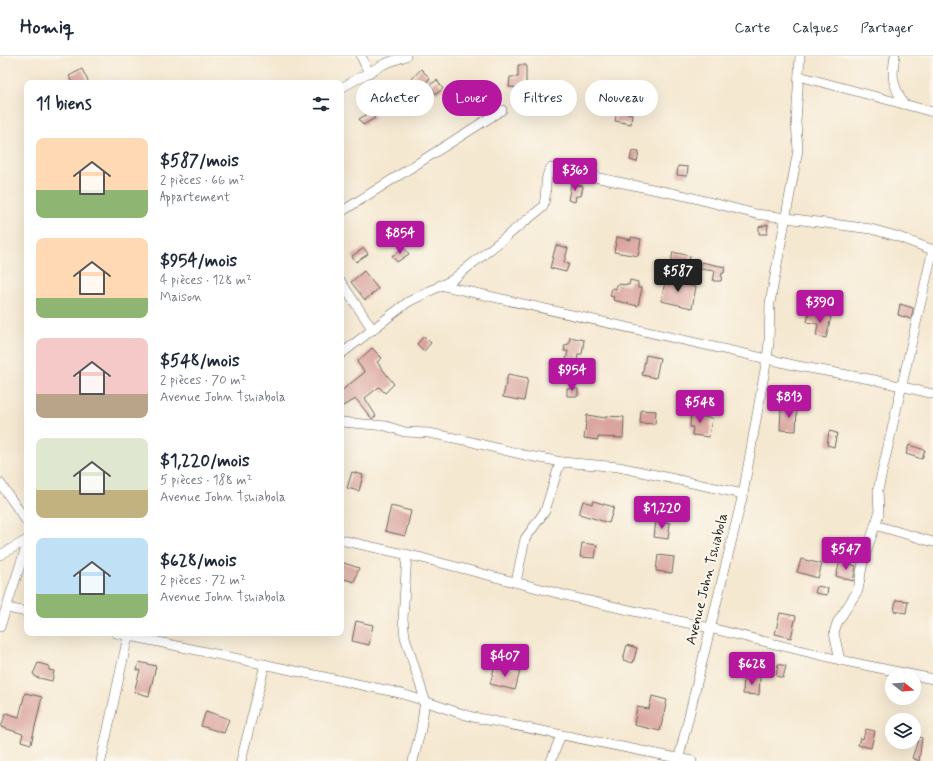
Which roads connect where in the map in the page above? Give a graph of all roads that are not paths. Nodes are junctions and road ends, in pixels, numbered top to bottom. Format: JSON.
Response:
{"nodes":[{"id":1,"x":361,"y":56,"type":"edge"},
{"id":2,"x":406,"y":56,"type":"edge"},
{"id":3,"x":800,"y":56,"type":"edge"},
{"id":4,"x":895,"y":56,"type":"edge"},
{"id":5,"x":369,"y":73,"type":"junction"},
{"id":6,"x":799,"y":76,"type":"junction"},
{"id":7,"x":344,"y":86,"type":"edge"},
{"id":8,"x":903,"y":104,"type":"junction"},
{"id":9,"x":933,"y":112,"type":"edge"},
{"id":10,"x":493,"y":116,"type":"edge"},
{"id":11,"x":344,"y":210,"type":"edge"},
{"id":12,"x":786,"y":219,"type":"junction"},
{"id":13,"x":933,"y":249,"type":"edge"},
{"id":14,"x":440,"y":285,"type":"junction"},
{"id":15,"x":344,"y":286,"type":"edge"},
{"id":16,"x":373,"y":330,"type":"junction"},
{"id":17,"x":344,"y":352,"type":"edge"},
{"id":18,"x":767,"y":358,"type":"junction"},
{"id":19,"x":900,"y":387,"type":"junction"},
{"id":20,"x":933,"y":394,"type":"edge"},
{"id":21,"x":344,"y":422,"type":"edge"},
{"id":22,"x":562,"y":462,"type":"junction"},
{"id":23,"x":0,"y":483,"type":"edge"},
{"id":24,"x":743,"y":494,"type":"junction"},
{"id":25,"x":24,"y":518,"type":"edge"},
{"id":26,"x":875,"y":525,"type":"junction"},
{"id":27,"x":344,"y":541,"type":"edge"},
{"id":28,"x":24,"y":542,"type":"edge"},
{"id":29,"x":933,"y":542,"type":"edge"},
{"id":30,"x":24,"y":554,"type":"edge"},
{"id":31,"x":407,"y":554,"type":"junction"},
{"id":32,"x":0,"y":555,"type":"edge"},
{"id":33,"x":516,"y":582,"type":"junction"},
{"id":34,"x":7,"y":608,"type":"junction"},
{"id":35,"x":24,"y":611,"type":"edge"},
{"id":36,"x":0,"y":627,"type":"edge"},
{"id":37,"x":710,"y":628,"type":"junction"},
{"id":38,"x":128,"y":636,"type":"joint"},
{"id":39,"x":840,"y":660,"type":"junction"},
{"id":40,"x":265,"y":664,"type":"junction"},
{"id":41,"x":933,"y":679,"type":"edge"},
{"id":42,"x":425,"y":700,"type":"junction"},
{"id":43,"x":561,"y":735,"type":"junction"},
{"id":44,"x":679,"y":759,"type":"edge"},
{"id":45,"x":101,"y":761,"type":"edge"},
{"id":46,"x":241,"y":761,"type":"edge"},
{"id":47,"x":413,"y":761,"type":"edge"},
{"id":48,"x":552,"y":761,"type":"edge"},
{"id":49,"x":692,"y":761,"type":"edge"}],
"edges":[{"from":1,"to":5,"type":"street"},
{"from":2,"to":5,"type":"street"},
{"from":3,"to":6,"type":"street","name":"Avenue John Tshiabola"},
{"from":4,"to":8,"type":"street"},
{"from":5,"to":7,"type":"street"},
{"from":6,"to":8,"type":"street"},
{"from":6,"to":12,"type":"street","name":"Avenue John Tshiabola"},
{"from":8,"to":9,"type":"street"},
{"from":10,"to":11,"type":"street"},
{"from":12,"to":13,"type":"street"},
{"from":12,"to":14,"type":"street"},
{"from":12,"to":18,"type":"street","name":"Avenue John Tshiabola"},
{"from":13,"to":19,"type":"street"},
{"from":14,"to":16,"type":"street"},
{"from":14,"to":18,"type":"street"},
{"from":15,"to":16,"type":"street"},
{"from":16,"to":17,"type":"street"},
{"from":18,"to":19,"type":"street"},
{"from":18,"to":24,"type":"street","name":"Avenue John Tshiabola"},
{"from":19,"to":20,"type":"street"},
{"from":19,"to":26,"type":"street"},
{"from":21,"to":22,"type":"street"},
{"from":22,"to":24,"type":"street"},
{"from":22,"to":33,"type":"street"},
{"from":23,"to":25,"type":"street"},
{"from":24,"to":37,"type":"street","name":"Avenue John Tshiabola"},
{"from":26,"to":29,"type":"street"},
{"from":26,"to":39,"type":"street"},
{"from":27,"to":31,"type":"street"},
{"from":28,"to":32,"type":"street"},
{"from":30,"to":34,"type":"street"},
{"from":31,"to":33,"type":"street"},
{"from":31,"to":42,"type":"street"},
{"from":33,"to":37,"type":"street"},
{"from":34,"to":35,"type":"street"},
{"from":34,"to":36,"type":"street"},
{"from":37,"to":39,"type":"street"},
{"from":37,"to":44,"type":"street","name":"Avenue John Tshiabola"},
{"from":38,"to":40,"type":"street"},
{"from":38,"to":45,"type":"street"},
{"from":39,"to":41,"type":"street"},
{"from":40,"to":42,"type":"street"},
{"from":40,"to":46,"type":"street"},
{"from":42,"to":43,"type":"street"},
{"from":42,"to":47,"type":"street"},
{"from":43,"to":44,"type":"street"},
{"from":43,"to":48,"type":"street"},
{"from":44,"to":49,"type":"street"}]}
